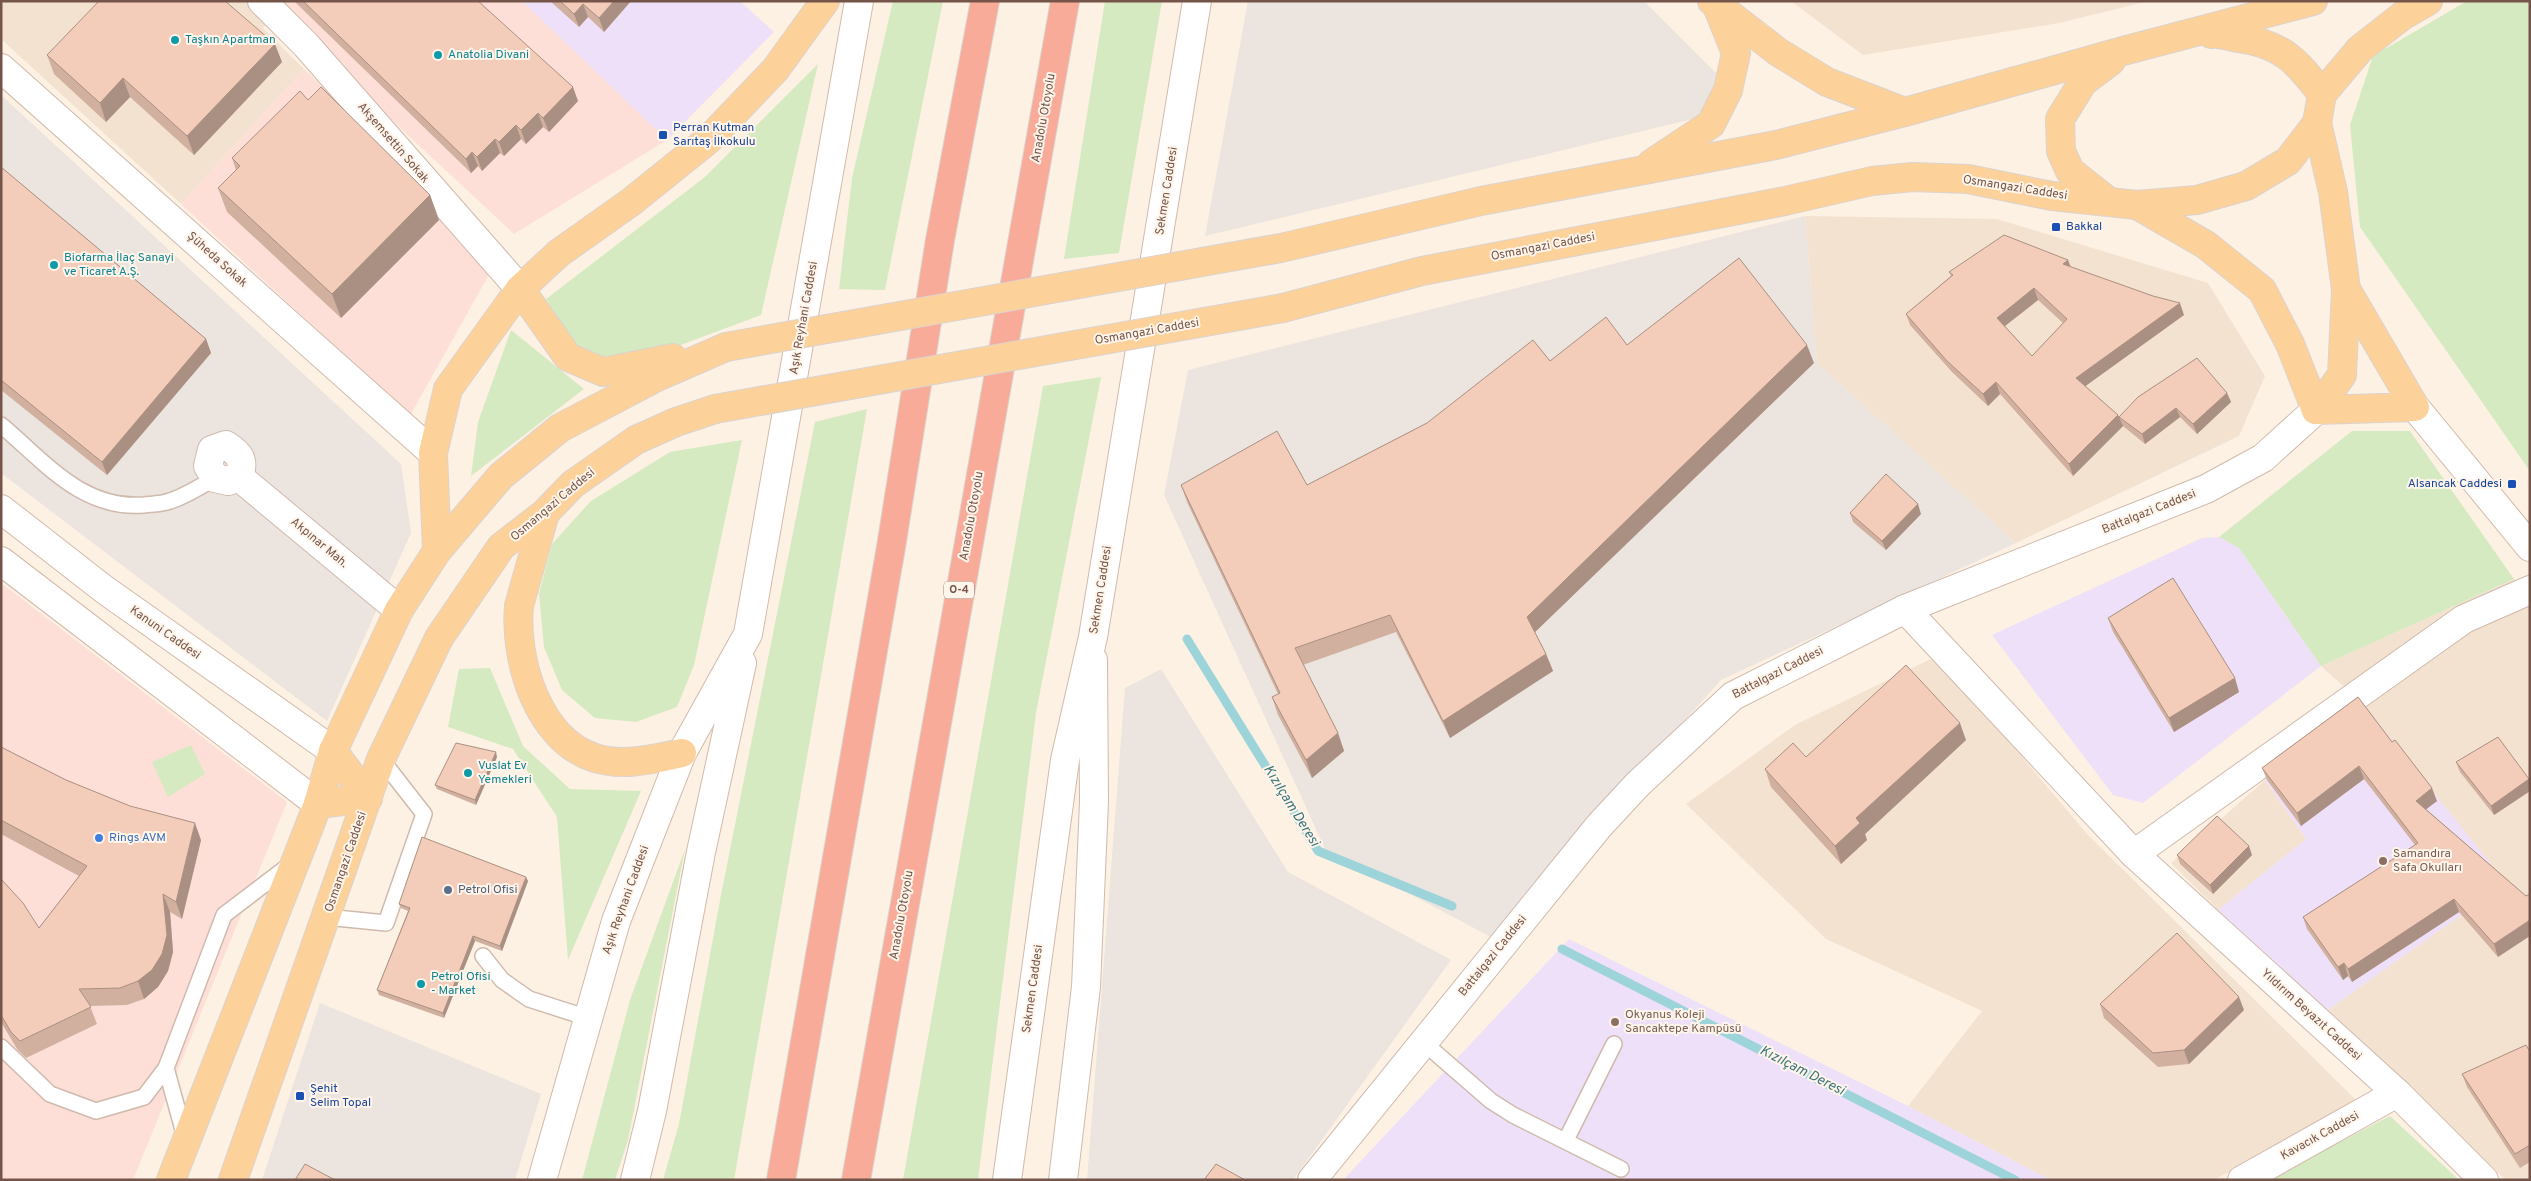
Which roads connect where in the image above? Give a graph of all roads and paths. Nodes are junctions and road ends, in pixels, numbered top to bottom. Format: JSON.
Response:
{"nodes":[{"id":1,"x":262,"y":1,"type":"edge"},
{"id":2,"x":825,"y":1,"type":"edge"},
{"id":3,"x":860,"y":1,"type":"edge"},
{"id":4,"x":985,"y":1,"type":"edge"},
{"id":5,"x":1065,"y":1,"type":"edge"},
{"id":6,"x":1197,"y":1,"type":"edge"},
{"id":7,"x":2313,"y":1,"type":"edge"},
{"id":8,"x":2428,"y":1,"type":"edge"},
{"id":9,"x":1715,"y":4,"type":"edge"},
{"id":10,"x":2166,"y":42,"type":"junction"},
{"id":11,"x":2123,"y":51,"type":"junction"},
{"id":12,"x":1,"y":68,"type":"edge"},
{"id":13,"x":2322,"y":94,"type":"junction"},
{"id":14,"x":1905,"y":112,"type":"junction"},
{"id":15,"x":2317,"y":123,"type":"junction"},
{"id":16,"x":1639,"y":172,"type":"junction"},
{"id":17,"x":2108,"y":201,"type":"junction"},
{"id":18,"x":2137,"y":205,"type":"junction"},
{"id":19,"x":520,"y":289,"type":"junction"},
{"id":20,"x":2346,"y":289,"type":"junction"},
{"id":21,"x":726,"y":347,"type":"junction"},
{"id":22,"x":2415,"y":407,"type":"junction"},
{"id":23,"x":2316,"y":410,"type":"junction"},
{"id":24,"x":1,"y":425,"type":"edge"},
{"id":25,"x":433,"y":452,"type":"junction"},
{"id":26,"x":227,"y":478,"type":"joint"},
{"id":27,"x":1,"y":509,"type":"edge"},
{"id":28,"x":545,"y":513,"type":"junction"},
{"id":29,"x":2530,"y":548,"type":"edge"},
{"id":30,"x":437,"y":552,"type":"junction"},
{"id":31,"x":1,"y":560,"type":"edge"},
{"id":32,"x":2530,"y":590,"type":"edge"},
{"id":33,"x":1905,"y":609,"type":"junction"},
{"id":34,"x":400,"y":610,"type":"junction"},
{"id":35,"x":748,"y":634,"type":"junction"},
{"id":36,"x":1093,"y":637,"type":"junction"},
{"id":37,"x":332,"y":751,"type":"junction"},
{"id":38,"x":682,"y":753,"type":"junction"},
{"id":39,"x":382,"y":759,"type":"junction"},
{"id":40,"x":368,"y":798,"type":"junction"},
{"id":41,"x":318,"y":804,"type":"junction"},
{"id":42,"x":2134,"y":854,"type":"junction"},
{"id":43,"x":296,"y":860,"type":"junction"},
{"id":44,"x":326,"y":917,"type":"junction"},
{"id":45,"x":483,"y":956,"type":"dead end"},
{"id":46,"x":588,"y":1018,"type":"junction"},
{"id":47,"x":1423,"y":1042,"type":"junction"},
{"id":48,"x":1614,"y":1044,"type":"dead end"},
{"id":49,"x":1,"y":1047,"type":"edge"},
{"id":50,"x":166,"y":1068,"type":"junction"},
{"id":51,"x":2397,"y":1093,"type":"junction"},
{"id":52,"x":1566,"y":1140,"type":"junction"},
{"id":53,"x":186,"y":1141,"type":"junction"},
{"id":54,"x":1621,"y":1169,"type":"dead end"},
{"id":55,"x":171,"y":1180,"type":"edge"},
{"id":56,"x":233,"y":1180,"type":"edge"},
{"id":57,"x":542,"y":1180,"type":"edge"},
{"id":58,"x":635,"y":1180,"type":"edge"},
{"id":59,"x":781,"y":1180,"type":"edge"},
{"id":60,"x":856,"y":1180,"type":"edge"},
{"id":61,"x":1007,"y":1180,"type":"edge"},
{"id":62,"x":1063,"y":1180,"type":"edge"},
{"id":63,"x":1312,"y":1180,"type":"edge"},
{"id":64,"x":2242,"y":1180,"type":"edge"},
{"id":65,"x":2484,"y":1180,"type":"edge"}],
"edges":[{"from":1,"to":19,"type":"street","name":"Akşemsettin Sokak"},
{"from":2,"to":19,"type":"main road"},
{"from":3,"to":35,"type":"street","name":"Aşık Reyhani Caddesi"},
{"from":4,"to":59,"type":"highway"},
{"from":5,"to":60,"type":"highway","name":"Anadolu Otoyolu","number":"O-4"},
{"from":6,"to":36,"type":"street","name":"Sekmen Caddesi"},
{"from":7,"to":10,"type":"main road"},
{"from":8,"to":13,"type":"main road"},
{"from":9,"to":14,"type":"main road"},
{"from":9,"to":16,"type":"main road"},
{"from":10,"to":11,"type":"main road"},
{"from":10,"to":13,"type":"main road"},
{"from":11,"to":14,"type":"main road"},
{"from":11,"to":17,"type":"main road"},
{"from":12,"to":25,"type":"street","name":"Şüheda Sokak"},
{"from":13,"to":15,"type":"main road","name":"Osmangazi Caddesi"},
{"from":14,"to":16,"type":"main road"},
{"from":15,"to":18,"type":"main road","name":"Osmangazi Caddesi"},
{"from":15,"to":20,"type":"main road"},
{"from":16,"to":21,"type":"main road","bridge":true},
{"from":17,"to":18,"type":"main road","name":"Osmangazi Caddesi"},
{"from":17,"to":28,"type":"main road","name":"Osmangazi Caddesi","bridge":true},
{"from":18,"to":23,"type":"main road"},
{"from":19,"to":21,"type":"main road"},
{"from":19,"to":25,"type":"main road"},
{"from":20,"to":22,"type":"main road"},
{"from":20,"to":23,"type":"main road"},
{"from":21,"to":30,"type":"main road"},
{"from":22,"to":23,"type":"main road"},
{"from":22,"to":29,"type":"street"},
{"from":23,"to":33,"type":"street","name":"Battalgazi Caddesi"},
{"from":24,"to":26,"type":"lane"},
{"from":25,"to":30,"type":"main road"},
{"from":26,"to":34,"type":"street","name":"Akpınar Mah."},
{"from":27,"to":37,"type":"street","name":"Kanuni Caddesi"},
{"from":28,"to":38,"type":"main road"},
{"from":28,"to":39,"type":"main road","name":"Osmangazi Caddesi"},
{"from":30,"to":34,"type":"main road"},
{"from":31,"to":41,"type":"street"},
{"from":32,"to":42,"type":"street"},
{"from":33,"to":42,"type":"street","name":"Yıldırım Beyazıt Caddesi"},
{"from":33,"to":47,"type":"street","name":"Battalgazi Caddesi"},
{"from":34,"to":37,"type":"main road"},
{"from":35,"to":38,"type":"street","name":"Aşık Reyhani Caddesi"},
{"from":35,"to":58,"type":"street","name":"Aşık Reyhani Caddesi"},
{"from":36,"to":61,"type":"street","name":"Sekmen Caddesi"},
{"from":36,"to":62,"type":"street"},
{"from":37,"to":40,"type":"main road"},
{"from":37,"to":41,"type":"main road"},
{"from":38,"to":46,"type":"street","name":"Aşık Reyhani Caddesi"},
{"from":39,"to":40,"type":"main road","name":"Osmangazi Caddesi"},
{"from":39,"to":44,"type":"lane"},
{"from":40,"to":41,"type":"main road"},
{"from":40,"to":44,"type":"main road","name":"Osmangazi Caddesi"},
{"from":41,"to":43,"type":"main road"},
{"from":42,"to":51,"type":"street","name":"Yıldırım Beyazıt Caddesi"},
{"from":43,"to":50,"type":"lane"},
{"from":43,"to":53,"type":"main road"},
{"from":44,"to":56,"type":"main road","name":"Osmangazi Caddesi"},
{"from":45,"to":46,"type":"lane"},
{"from":46,"to":57,"type":"street","name":"Aşık Reyhani Caddesi"},
{"from":47,"to":52,"type":"lane"},
{"from":47,"to":63,"type":"street","name":"Battalgazi Caddesi"},
{"from":48,"to":52,"type":"lane"},
{"from":49,"to":50,"type":"lane"},
{"from":50,"to":53,"type":"lane"},
{"from":51,"to":64,"type":"street","name":"Kavacık Caddesi"},
{"from":51,"to":65,"type":"street","name":"Yıldırım Beyazıt Caddesi"},
{"from":52,"to":54,"type":"lane"},
{"from":53,"to":55,"type":"main road"}]}
